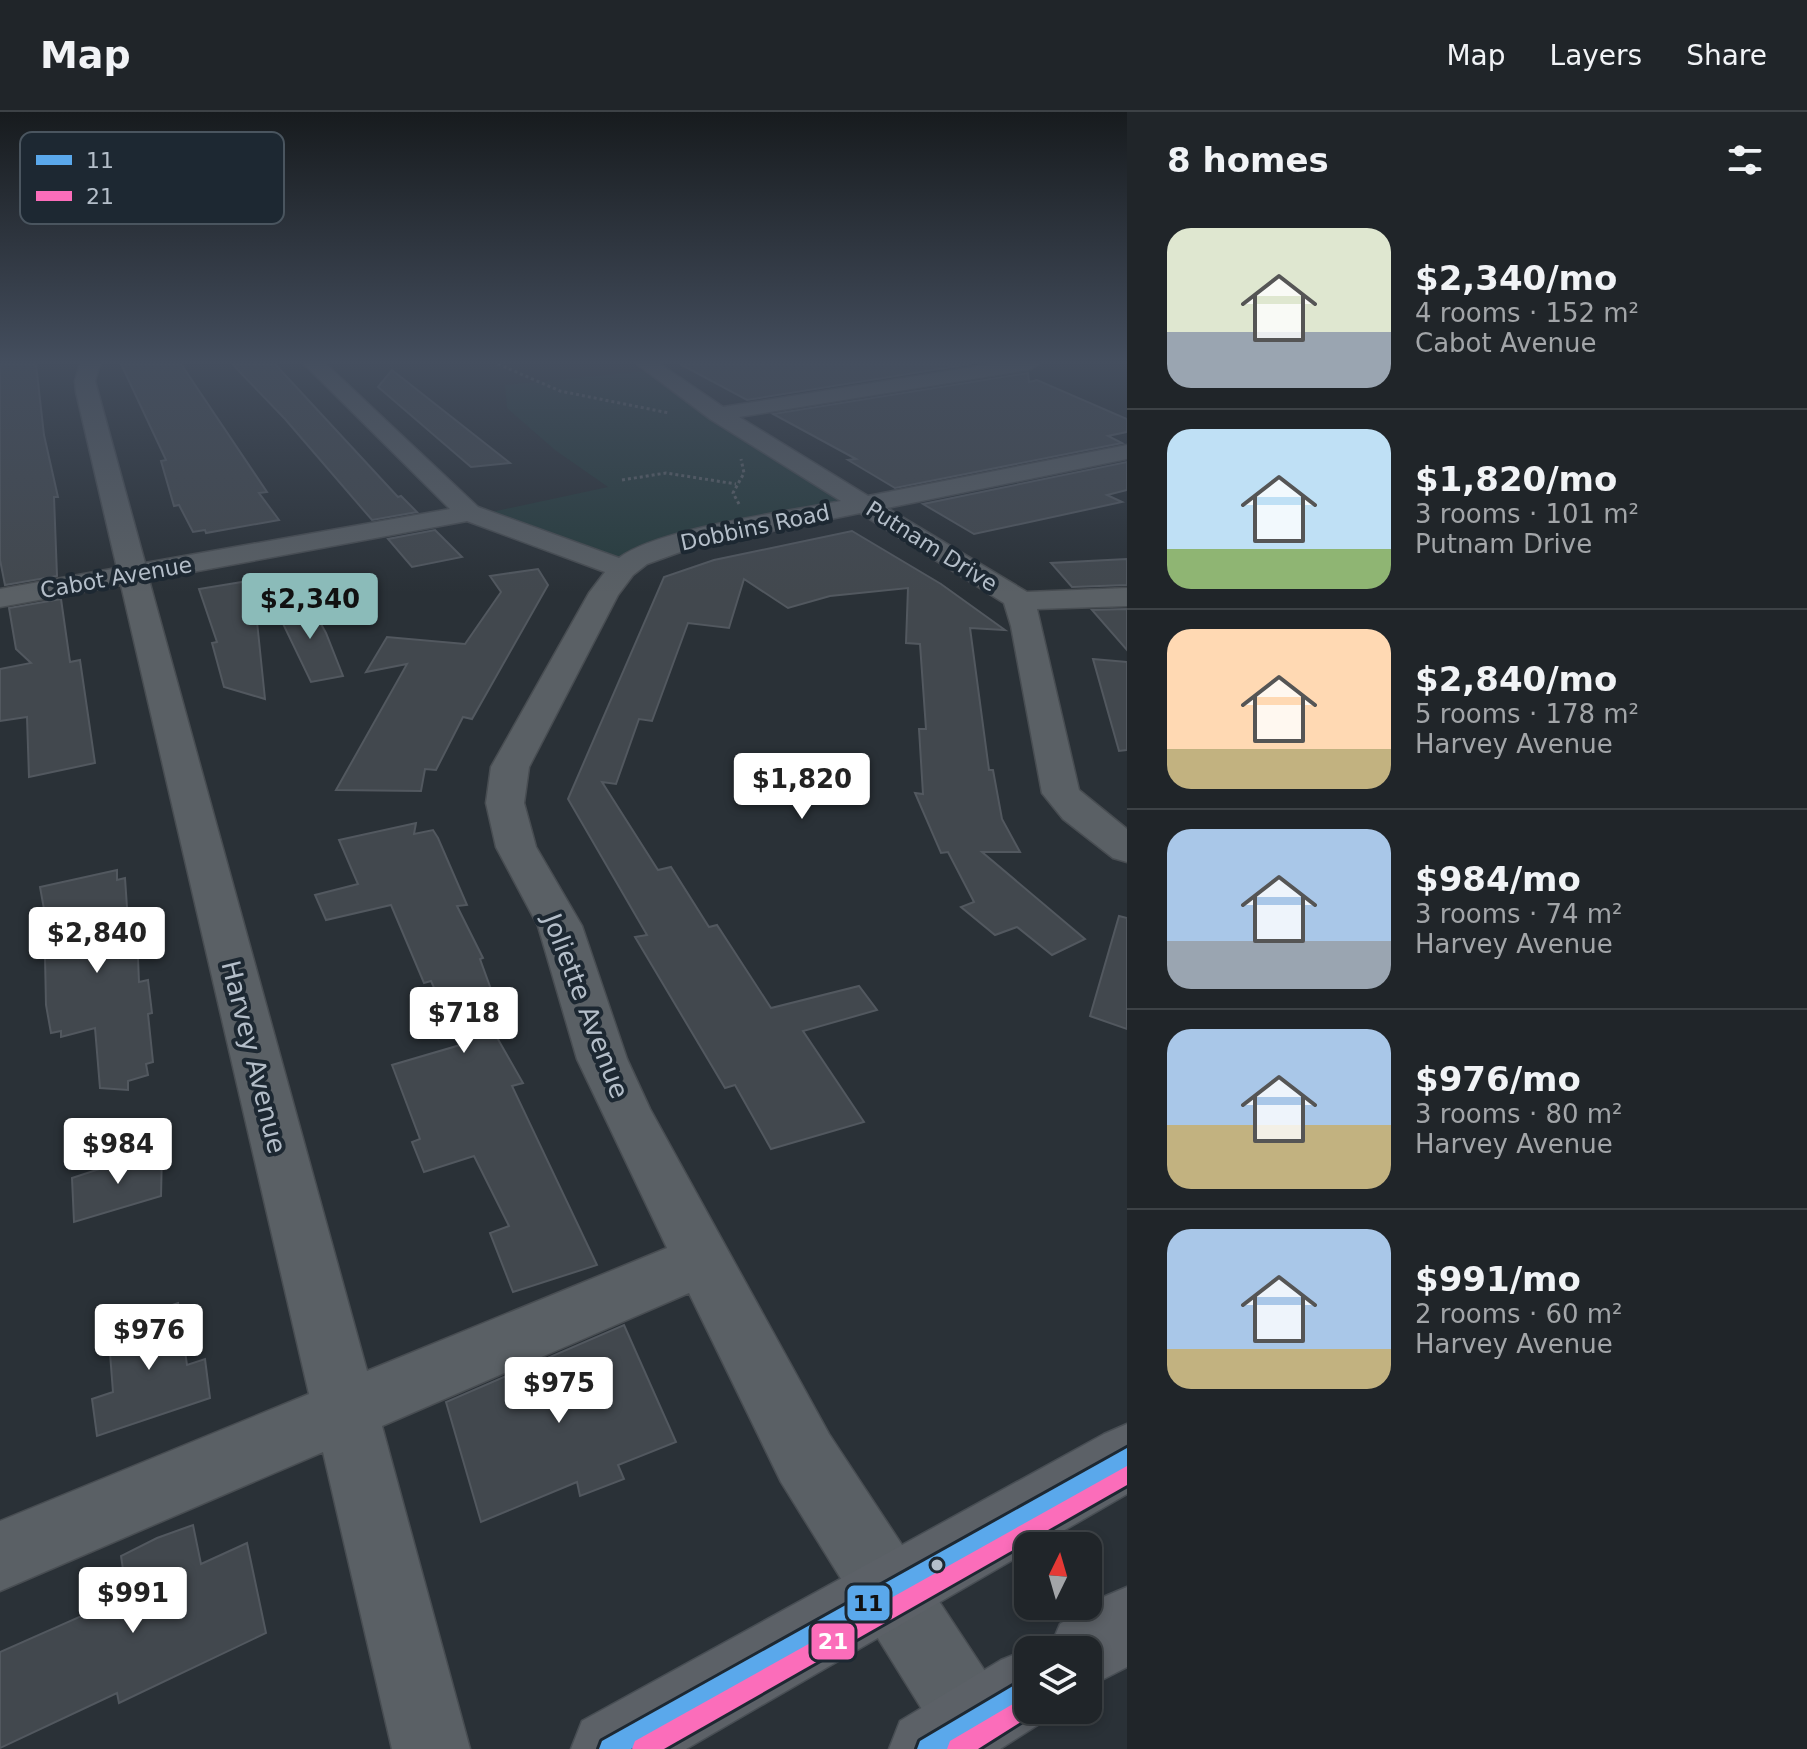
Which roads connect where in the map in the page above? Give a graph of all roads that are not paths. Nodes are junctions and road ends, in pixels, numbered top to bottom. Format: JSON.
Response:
{"nodes":[{"id":1,"x":99,"y":440,"type":"edge"},
{"id":2,"x":393,"y":440,"type":"edge"},
{"id":3,"x":761,"y":440,"type":"edge"},
{"id":4,"x":1127,"y":452,"type":"edge"},
{"id":5,"x":864,"y":504,"type":"junction"},
{"id":6,"x":469,"y":513,"type":"junction"},
{"id":7,"x":623,"y":569,"type":"junction"},
{"id":8,"x":133,"y":574,"type":"junction"},
{"id":9,"x":1127,"y":597,"type":"edge"},
{"id":10,"x":0,"y":598,"type":"edge"},
{"id":11,"x":1019,"y":601,"type":"junction"},
{"id":12,"x":1127,"y":849,"type":"edge"},
{"id":13,"x":703,"y":1260,"type":"junction"},
{"id":14,"x":345,"y":1412,"type":"junction"},
{"id":15,"x":1127,"y":1457,"type":"edge"},
{"id":16,"x":0,"y":1556,"type":"edge"},
{"id":17,"x":888,"y":1592,"type":"junction"},
{"id":18,"x":1127,"y":1624,"type":"edge"},
{"id":19,"x":1102,"y":1640,"type":"edge"},
{"id":20,"x":976,"y":1719,"type":"edge"},
{"id":21,"x":431,"y":1749,"type":"edge"},
{"id":22,"x":610,"y":1749,"type":"edge"}],
"edges":[{"from":1,"to":8,"type":"street","name":"Harvey Avenue"},
{"from":2,"to":6,"type":"street"},
{"from":3,"to":5,"type":"street","name":"Putnam Drive"},
{"from":4,"to":5,"type":"street","name":"Dobbins Road"},
{"from":5,"to":7,"type":"street","name":"Dobbins Road"},
{"from":5,"to":11,"type":"street","name":"Putnam Drive"},
{"from":6,"to":7,"type":"street"},
{"from":6,"to":8,"type":"street","name":"Cabot Avenue"},
{"from":7,"to":13,"type":"street","name":"Joliette Avenue"},
{"from":8,"to":10,"type":"street","name":"Cabot Avenue"},
{"from":8,"to":14,"type":"street","name":"Harvey Avenue"},
{"from":9,"to":11,"type":"street"},
{"from":11,"to":12,"type":"street","name":"Putnam Drive"},
{"from":13,"to":14,"type":"street"},
{"from":13,"to":17,"type":"street","name":"Joliette Avenue"},
{"from":14,"to":16,"type":"street"},
{"from":14,"to":21,"type":"street","name":"Harvey Avenue"},
{"from":15,"to":17,"type":"main road"},
{"from":17,"to":20,"type":"street","name":"Joliette Avenue"},
{"from":17,"to":22,"type":"main road"},
{"from":18,"to":19,"type":"main road"}]}
